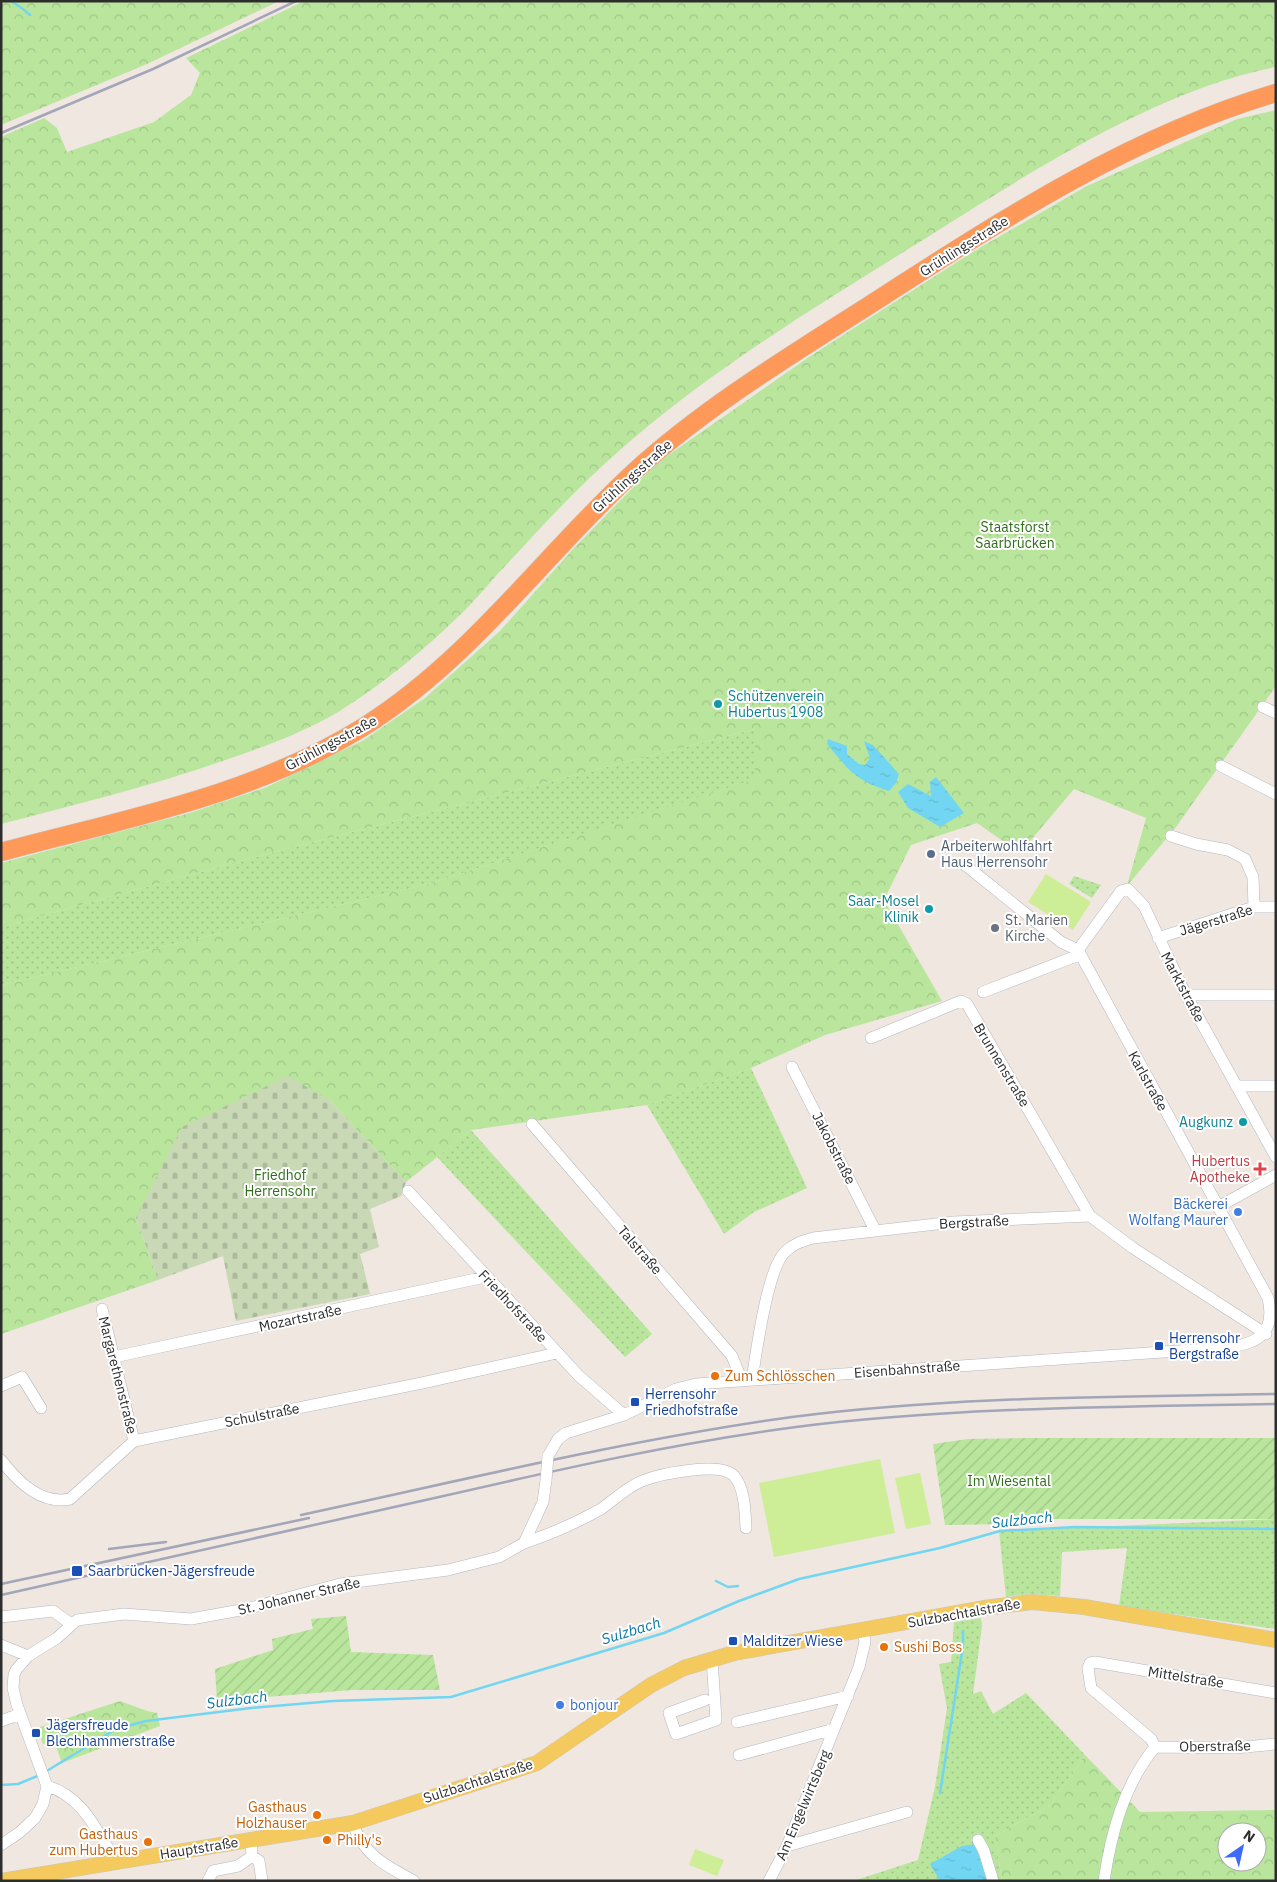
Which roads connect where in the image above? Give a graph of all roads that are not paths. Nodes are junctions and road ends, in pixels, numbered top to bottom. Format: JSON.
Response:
{"nodes":[{"id":1,"x":1276,"y":82,"type":"edge"},
{"id":2,"x":1276,"y":93,"type":"edge"},
{"id":3,"x":1263,"y":707,"type":"dead end"},
{"id":4,"x":1276,"y":713,"type":"edge"},
{"id":5,"x":1221,"y":766,"type":"dead end"},
{"id":6,"x":1276,"y":794,"type":"edge"},
{"id":7,"x":1171,"y":836,"type":"dead end"},
{"id":8,"x":1,"y":840,"type":"edge"},
{"id":9,"x":1,"y":852,"type":"edge"},
{"id":10,"x":964,"y":864,"type":"dead end"},
{"id":11,"x":1276,"y":906,"type":"edge"},
{"id":12,"x":1254,"y":907,"type":"junction"},
{"id":13,"x":1158,"y":938,"type":"junction"},
{"id":14,"x":1078,"y":952,"type":"junction"},
{"id":15,"x":984,"y":992,"type":"dead end"},
{"id":16,"x":1186,"y":995,"type":"junction"},
{"id":17,"x":1276,"y":995,"type":"edge"},
{"id":18,"x":871,"y":1038,"type":"dead end"},
{"id":19,"x":792,"y":1067,"type":"dead end"},
{"id":20,"x":1236,"y":1086,"type":"junction"},
{"id":21,"x":1276,"y":1086,"type":"edge"},
{"id":22,"x":532,"y":1124,"type":"dead end"},
{"id":23,"x":1276,"y":1158,"type":"edge"},
{"id":24,"x":1276,"y":1175,"type":"edge"},
{"id":25,"x":408,"y":1191,"type":"dead end"},
{"id":26,"x":1218,"y":1207,"type":"junction"},
{"id":27,"x":1090,"y":1216,"type":"junction"},
{"id":28,"x":875,"y":1230,"type":"junction"},
{"id":29,"x":485,"y":1277,"type":"junction"},
{"id":30,"x":102,"y":1309,"type":"dead end"},
{"id":31,"x":1261,"y":1338,"type":"junction"},
{"id":32,"x":557,"y":1353,"type":"junction"},
{"id":33,"x":114,"y":1357,"type":"junction"},
{"id":34,"x":747,"y":1380,"type":"junction"},
{"id":35,"x":1,"y":1386,"type":"edge"},
{"id":36,"x":41,"y":1408,"type":"dead end"},
{"id":37,"x":624,"y":1415,"type":"junction"},
{"id":38,"x":134,"y":1441,"type":"junction"},
{"id":39,"x":1,"y":1460,"type":"edge"},
{"id":40,"x":746,"y":1528,"type":"dead end"},
{"id":41,"x":524,"y":1544,"type":"junction"},
{"id":42,"x":1,"y":1617,"type":"edge"},
{"id":43,"x":71,"y":1624,"type":"junction"},
{"id":44,"x":863,"y":1631,"type":"junction"},
{"id":45,"x":1276,"y":1640,"type":"edge"},
{"id":46,"x":1,"y":1645,"type":"edge"},
{"id":47,"x":28,"y":1656,"type":"junction"},
{"id":48,"x":712,"y":1658,"type":"junction"},
{"id":49,"x":1276,"y":1692,"type":"edge"},
{"id":50,"x":848,"y":1696,"type":"junction"},
{"id":51,"x":705,"y":1700,"type":"dead end"},
{"id":52,"x":20,"y":1714,"type":"junction"},
{"id":53,"x":1,"y":1721,"type":"edge"},
{"id":54,"x":737,"y":1722,"type":"dead end"},
{"id":55,"x":834,"y":1729,"type":"junction"},
{"id":56,"x":1276,"y":1744,"type":"edge"},
{"id":57,"x":1155,"y":1747,"type":"junction"},
{"id":58,"x":738,"y":1755,"type":"dead end"},
{"id":59,"x":47,"y":1782,"type":"junction"},
{"id":60,"x":907,"y":1812,"type":"dead end"},
{"id":61,"x":345,"y":1824,"type":"junction"},
{"id":62,"x":251,"y":1840,"type":"junction"},
{"id":63,"x":978,"y":1840,"type":"dead end"},
{"id":64,"x":1,"y":1845,"type":"edge"},
{"id":65,"x":787,"y":1846,"type":"junction"},
{"id":66,"x":252,"y":1856,"type":"junction"},
{"id":67,"x":114,"y":1862,"type":"junction"},
{"id":68,"x":1,"y":1881,"type":"edge"},
{"id":69,"x":208,"y":1881,"type":"edge"},
{"id":70,"x":262,"y":1881,"type":"edge"},
{"id":71,"x":414,"y":1881,"type":"edge"},
{"id":72,"x":769,"y":1881,"type":"edge"},
{"id":73,"x":993,"y":1881,"type":"edge"},
{"id":74,"x":1104,"y":1881,"type":"edge"}],
"edges":[{"from":1,"to":8,"type":"highway"},
{"from":2,"to":9,"type":"highway","name":"Grühlingsstraße"},
{"from":3,"to":4,"type":"street"},
{"from":5,"to":6,"type":"street"},
{"from":7,"to":12,"type":"street"},
{"from":10,"to":14,"type":"street"},
{"from":11,"to":12,"type":"street","name":"Jägerstraße"},
{"from":12,"to":13,"type":"street","name":"Jägerstraße"},
{"from":13,"to":14,"type":"street","name":"Marktstraße"},
{"from":13,"to":16,"type":"street","name":"Marktstraße"},
{"from":14,"to":15,"type":"street"},
{"from":14,"to":26,"type":"street","name":"Karlstraße"},
{"from":16,"to":17,"type":"street"},
{"from":16,"to":20,"type":"street","name":"Marktstraße"},
{"from":18,"to":27,"type":"street","name":"Brunnenstraße"},
{"from":19,"to":28,"type":"street","name":"Jakobstraße"},
{"from":20,"to":21,"type":"street"},
{"from":20,"to":23,"type":"street","name":"Marktstraße"},
{"from":22,"to":34,"type":"street","name":"Talstraße"},
{"from":24,"to":26,"type":"street"},
{"from":25,"to":29,"type":"street","name":"Friedhofstraße"},
{"from":26,"to":31,"type":"street","name":"Karlstraße"},
{"from":27,"to":28,"type":"street","name":"Bergstraße"},
{"from":27,"to":31,"type":"street"},
{"from":28,"to":34,"type":"street","name":"Bergstraße"},
{"from":29,"to":32,"type":"street","name":"Friedhofstraße"},
{"from":29,"to":33,"type":"street","name":"Mozartstraße"},
{"from":30,"to":33,"type":"street","name":"Margarethenstraße"},
{"from":31,"to":34,"type":"street","name":"Eisenbahnstraße"},
{"from":32,"to":37,"type":"street","name":"Friedhofstraße"},
{"from":32,"to":38,"type":"street","name":"Schulstraße"},
{"from":33,"to":38,"type":"street","name":"Margarethenstraße"},
{"from":34,"to":37,"type":"street","name":"Eisenbahnstraße"},
{"from":35,"to":36,"type":"street"},
{"from":37,"to":41,"type":"street","name":"Eisenbahnstraße","bridge":true},
{"from":38,"to":39,"type":"street"},
{"from":40,"to":41,"type":"street","name":"St. Johanner Straße"},
{"from":41,"to":43,"type":"street","name":"St. Johanner Straße"},
{"from":42,"to":43,"type":"street"},
{"from":43,"to":47,"type":"street","name":"St. Johanner Straße"},
{"from":44,"to":45,"type":"main road","name":"Sulzbachtalstraße"},
{"from":44,"to":48,"type":"main road","name":"Sulzbachtalstraße"},
{"from":44,"to":50,"type":"street","name":"Am Engelwirtsberg"},
{"from":46,"to":47,"type":"street"},
{"from":47,"to":52,"type":"street","name":"St. Johanner Straße"},
{"from":48,"to":51,"type":"street"},
{"from":48,"to":61,"type":"main road","name":"Sulzbachtalstraße"},
{"from":49,"to":57,"type":"street","name":"Mittelstraße"},
{"from":50,"to":54,"type":"street"},
{"from":50,"to":55,"type":"street","name":"Am Engelwirtsberg"},
{"from":52,"to":53,"type":"street"},
{"from":52,"to":59,"type":"street","name":"St. Johanner Straße"},
{"from":55,"to":58,"type":"street","name":"Am Engelwirtsberg"},
{"from":55,"to":65,"type":"street","name":"Am Engelwirtsberg"},
{"from":56,"to":57,"type":"street","name":"Oberstraße"},
{"from":57,"to":74,"type":"street"},
{"from":59,"to":64,"type":"street"},
{"from":59,"to":67,"type":"street"},
{"from":60,"to":65,"type":"street"},
{"from":61,"to":62,"type":"main road","name":"Hauptstraße"},
{"from":61,"to":71,"type":"street"},
{"from":62,"to":66,"type":"street"},
{"from":62,"to":67,"type":"main road","name":"Hauptstraße"},
{"from":63,"to":73,"type":"street"},
{"from":65,"to":72,"type":"street","name":"Am Engelwirtsberg"},
{"from":66,"to":69,"type":"street"},
{"from":66,"to":70,"type":"street"},
{"from":67,"to":68,"type":"main road","name":"Hauptstraße"}]}
